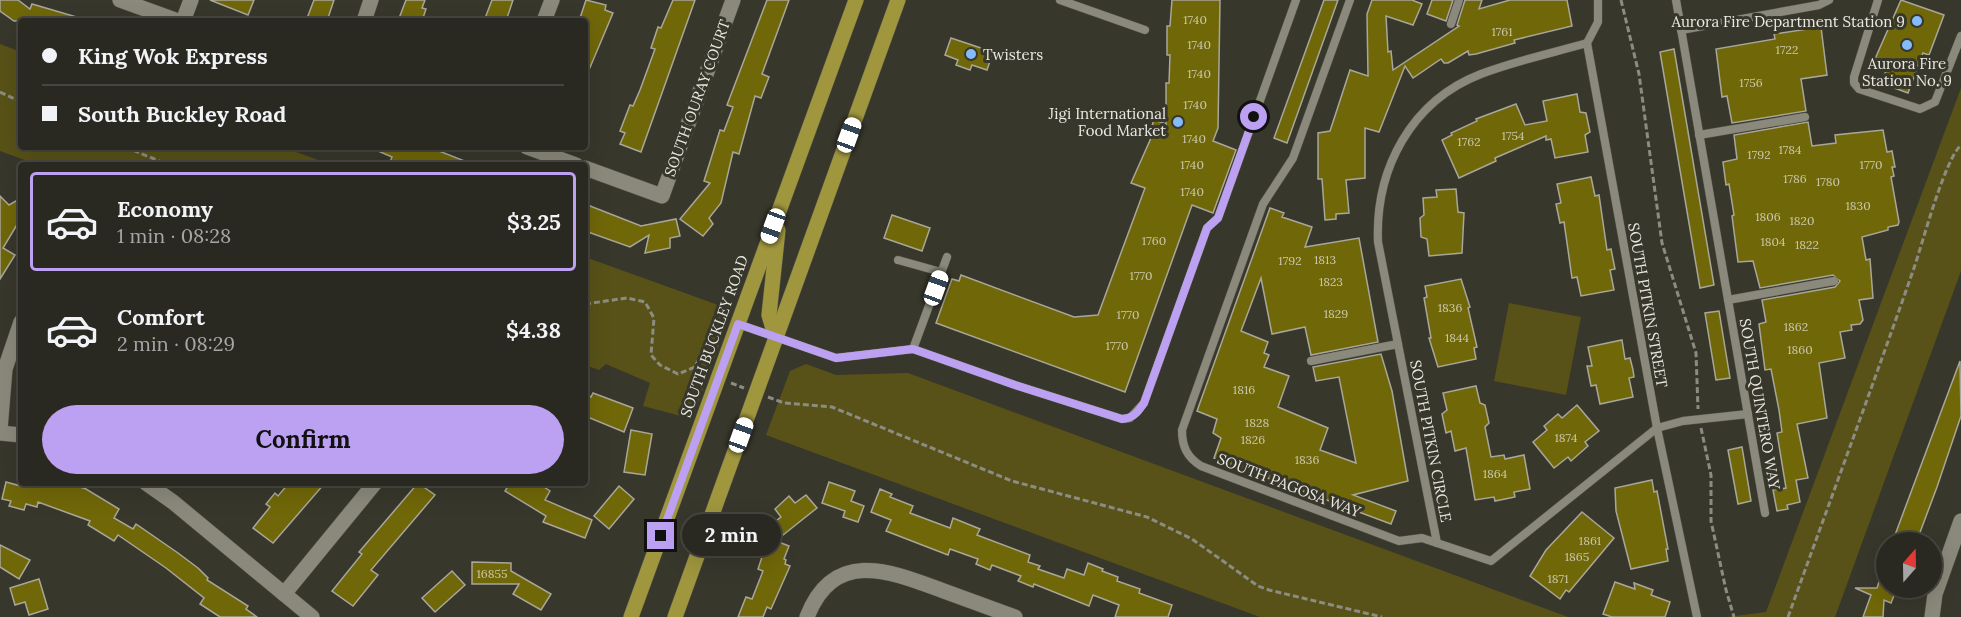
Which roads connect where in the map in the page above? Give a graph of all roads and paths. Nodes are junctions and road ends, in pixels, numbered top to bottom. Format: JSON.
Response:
{"nodes":[{"id":1,"x":120,"y":0,"type":"edge"},
{"id":2,"x":191,"y":0,"type":"edge"},
{"id":3,"x":371,"y":0,"type":"edge"},
{"id":4,"x":552,"y":0,"type":"edge"},
{"id":5,"x":733,"y":0,"type":"edge"},
{"id":6,"x":855,"y":0,"type":"edge"},
{"id":7,"x":898,"y":0,"type":"edge"},
{"id":8,"x":1060,"y":0,"type":"edge"},
{"id":9,"x":1296,"y":0,"type":"edge"},
{"id":10,"x":1350,"y":0,"type":"edge"},
{"id":11,"x":1459,"y":0,"type":"edge"},
{"id":12,"x":1598,"y":0,"type":"edge"},
{"id":13,"x":1621,"y":0,"type":"edge"},
{"id":14,"x":1676,"y":0,"type":"edge"},
{"id":15,"x":1829,"y":0,"type":"edge"},
{"id":16,"x":1878,"y":0,"type":"edge"},
{"id":17,"x":170,"y":18,"type":"edge"},
{"id":18,"x":184,"y":18,"type":"edge"},
{"id":19,"x":365,"y":18,"type":"edge"},
{"id":20,"x":545,"y":18,"type":"edge"},
{"id":21,"x":1451,"y":24,"type":"dead end"},
{"id":22,"x":1145,"y":30,"type":"dead end"},
{"id":23,"x":1681,"y":30,"type":"junction"},
{"id":24,"x":1961,"y":36,"type":"edge"},
{"id":25,"x":1587,"y":43,"type":"junction"},
{"id":26,"x":0,"y":92,"type":"edge"},
{"id":27,"x":18,"y":101,"type":"edge"},
{"id":28,"x":1805,"y":117,"type":"dead end"},
{"id":29,"x":1699,"y":135,"type":"junction"},
{"id":30,"x":1961,"y":145,"type":"edge"},
{"id":31,"x":132,"y":150,"type":"edge"},
{"id":32,"x":535,"y":150,"type":"edge"},
{"id":33,"x":162,"y":162,"type":"edge"},
{"id":34,"x":568,"y":162,"type":"edge"},
{"id":35,"x":588,"y":169,"type":"edge"},
{"id":36,"x":781,"y":206,"type":"junction"},
{"id":37,"x":947,"y":257,"type":"dead end"},
{"id":38,"x":898,"y":260,"type":"dead end"},
{"id":39,"x":941,"y":272,"type":"junction"},
{"id":40,"x":1834,"y":281,"type":"dead end"},
{"id":41,"x":1728,"y":300,"type":"junction"},
{"id":42,"x":588,"y":304,"type":"edge"},
{"id":43,"x":731,"y":325,"type":"junction"},
{"id":44,"x":18,"y":331,"type":"edge"},
{"id":45,"x":776,"y":339,"type":"junction"},
{"id":46,"x":1398,"y":344,"type":"junction"},
{"id":47,"x":913,"y":349,"type":"junction"},
{"id":48,"x":1311,"y":361,"type":"dead end"},
{"id":49,"x":727,"y":382,"type":"dead end"},
{"id":50,"x":749,"y":390,"type":"dead end"},
{"id":51,"x":767,"y":397,"type":"dead end"},
{"id":52,"x":1748,"y":414,"type":"junction"},
{"id":53,"x":1699,"y":420,"type":"junction"},
{"id":54,"x":1657,"y":428,"type":"junction"},
{"id":55,"x":0,"y":431,"type":"edge"},
{"id":56,"x":18,"y":434,"type":"edge"},
{"id":57,"x":151,"y":486,"type":"edge"},
{"id":58,"x":373,"y":486,"type":"edge"},
{"id":59,"x":1765,"y":513,"type":"dead end"},
{"id":60,"x":1961,"y":521,"type":"edge"},
{"id":61,"x":1437,"y":543,"type":"junction"},
{"id":62,"x":284,"y":594,"type":"junction"},
{"id":63,"x":312,"y":617,"type":"edge"},
{"id":64,"x":631,"y":617,"type":"edge"},
{"id":65,"x":675,"y":617,"type":"edge"},
{"id":66,"x":807,"y":617,"type":"edge"},
{"id":67,"x":1016,"y":617,"type":"edge"},
{"id":68,"x":1382,"y":617,"type":"edge"},
{"id":69,"x":1697,"y":617,"type":"edge"},
{"id":70,"x":1734,"y":617,"type":"edge"},
{"id":71,"x":1788,"y":617,"type":"edge"},
{"id":72,"x":1932,"y":617,"type":"edge"}],
"edges":[{"from":1,"to":17,"type":"street"},
{"from":2,"to":18,"type":"street"},
{"from":3,"to":19,"type":"street"},
{"from":4,"to":20,"type":"street"},
{"from":5,"to":35,"type":"street","name":"SOUTH OURAY COURT"},
{"from":6,"to":36,"type":"main road","name":"SOUTH BUCKLEY ROAD"},
{"from":7,"to":45,"type":"main road"},
{"from":8,"to":22,"type":"lane"},
{"from":9,"to":47,"type":"lane"},
{"from":10,"to":61,"type":"lane","name":"SOUTH PAGOSA WAY"},
{"from":11,"to":21,"type":"lane"},
{"from":12,"to":25,"type":"lane"},
{"from":13,"to":53,"type":"path"},
{"from":14,"to":23,"type":"lane","name":"SOUTH QUINTERO WAY"},
{"from":15,"to":23,"type":"lane"},
{"from":16,"to":24,"type":"lane"},
{"from":23,"to":29,"type":"lane","name":"SOUTH QUINTERO WAY"},
{"from":25,"to":46,"type":"lane","name":"SOUTH PITKIN CIRCLE"},
{"from":25,"to":54,"type":"lane","name":"SOUTH PITKIN STREET"},
{"from":26,"to":27,"type":"path"},
{"from":28,"to":29,"type":"lane"},
{"from":29,"to":41,"type":"lane","name":"SOUTH QUINTERO WAY"},
{"from":30,"to":71,"type":"path"},
{"from":31,"to":33,"type":"path"},
{"from":32,"to":34,"type":"street"},
{"from":36,"to":43,"type":"main road","name":"SOUTH BUCKLEY ROAD"},
{"from":36,"to":45,"type":"main road"},
{"from":37,"to":39,"type":"lane"},
{"from":38,"to":39,"type":"lane"},
{"from":39,"to":47,"type":"lane"},
{"from":40,"to":41,"type":"lane","name":"SOUTH QUINTERO WAY"},
{"from":41,"to":52,"type":"lane","name":"SOUTH QUINTERO WAY"},
{"from":42,"to":43,"type":"path"},
{"from":43,"to":45,"type":"lane"},
{"from":43,"to":64,"type":"main road","name":"SOUTH BUCKLEY ROAD"},
{"from":44,"to":55,"type":"street"},
{"from":45,"to":47,"type":"lane"},
{"from":45,"to":65,"type":"main road"},
{"from":46,"to":48,"type":"lane","name":"SOUTH PITKIN CIRCLE"},
{"from":46,"to":61,"type":"lane","name":"SOUTH PITKIN CIRCLE"},
{"from":49,"to":50,"type":"path"},
{"from":51,"to":68,"type":"path"},
{"from":52,"to":53,"type":"lane","name":"SOUTH PAGOSA WAY"},
{"from":52,"to":59,"type":"lane","name":"SOUTH QUINTERO WAY"},
{"from":53,"to":54,"type":"lane","name":"SOUTH PAGOSA WAY"},
{"from":53,"to":70,"type":"path"},
{"from":54,"to":61,"type":"lane","name":"SOUTH PAGOSA WAY"},
{"from":54,"to":69,"type":"lane","name":"SOUTH PITKIN STREET"},
{"from":55,"to":56,"type":"street"},
{"from":57,"to":62,"type":"street"},
{"from":58,"to":62,"type":"street"},
{"from":60,"to":72,"type":"street"},
{"from":62,"to":63,"type":"street"},
{"from":66,"to":67,"type":"street"}]}
